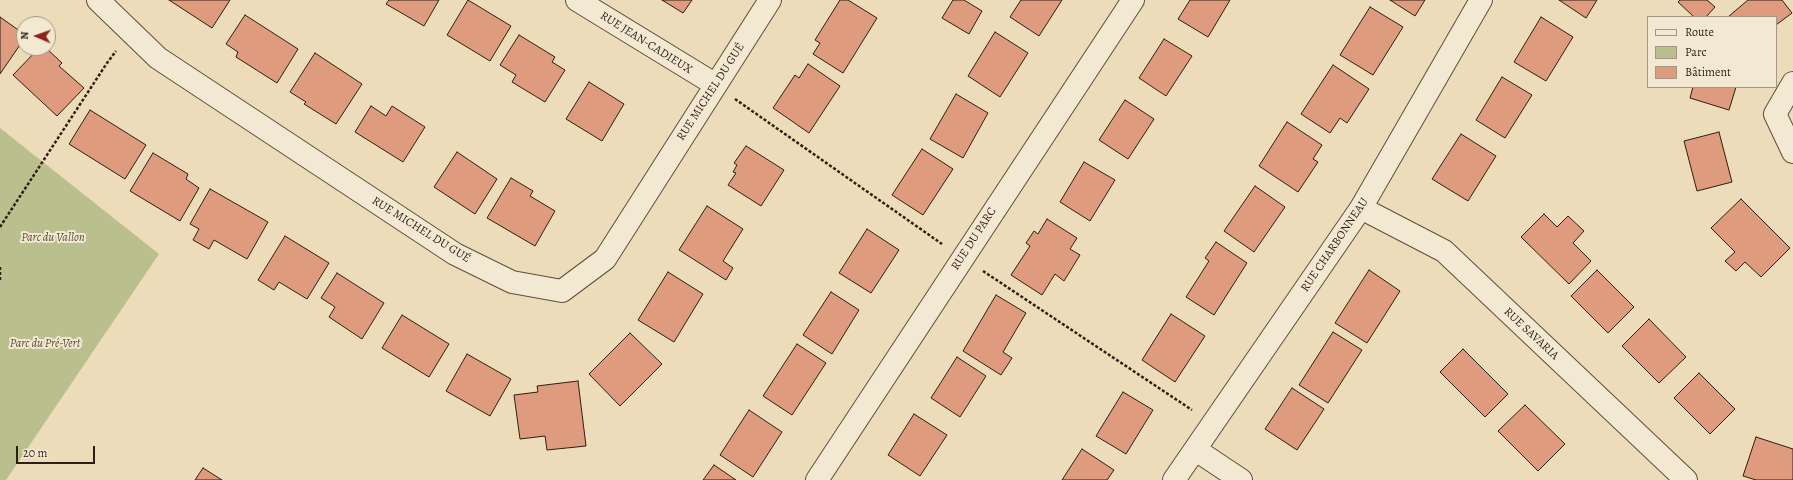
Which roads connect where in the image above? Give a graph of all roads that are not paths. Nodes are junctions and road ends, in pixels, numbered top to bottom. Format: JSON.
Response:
{"nodes":[{"id":1,"x":98,"y":0,"type":"edge"},
{"id":2,"x":577,"y":0,"type":"edge"},
{"id":3,"x":770,"y":0,"type":"edge"},
{"id":4,"x":1133,"y":0,"type":"edge"},
{"id":5,"x":1481,"y":0,"type":"edge"},
{"id":6,"x":1793,"y":83,"type":"edge"},
{"id":7,"x":716,"y":86,"type":"junction"},
{"id":8,"x":1793,"y":152,"type":"edge"},
{"id":9,"x":1361,"y":208,"type":"junction"},
{"id":10,"x":1196,"y":450,"type":"junction"},
{"id":11,"x":817,"y":480,"type":"edge"},
{"id":12,"x":1174,"y":480,"type":"edge"},
{"id":13,"x":1241,"y":480,"type":"edge"},
{"id":14,"x":1686,"y":480,"type":"edge"}],
"edges":[{"from":1,"to":7,"type":"street","name":"RUE MICHEL DU GUÉ"},
{"from":2,"to":7,"type":"street","name":"RUE JEAN-CADIEUX"},
{"from":3,"to":7,"type":"street","name":"RUE MICHEL DU GUÉ"},
{"from":4,"to":11,"type":"street","name":"RUE DU PARC"},
{"from":5,"to":9,"type":"street","name":"RUE CHARBONNEAU"},
{"from":6,"to":8,"type":"street"},
{"from":9,"to":10,"type":"street","name":"RUE CHARBONNEAU"},
{"from":9,"to":14,"type":"street","name":"RUE SAVARIA"},
{"from":10,"to":12,"type":"street","name":"RUE CHARBONNEAU"},
{"from":10,"to":13,"type":"street"}]}
